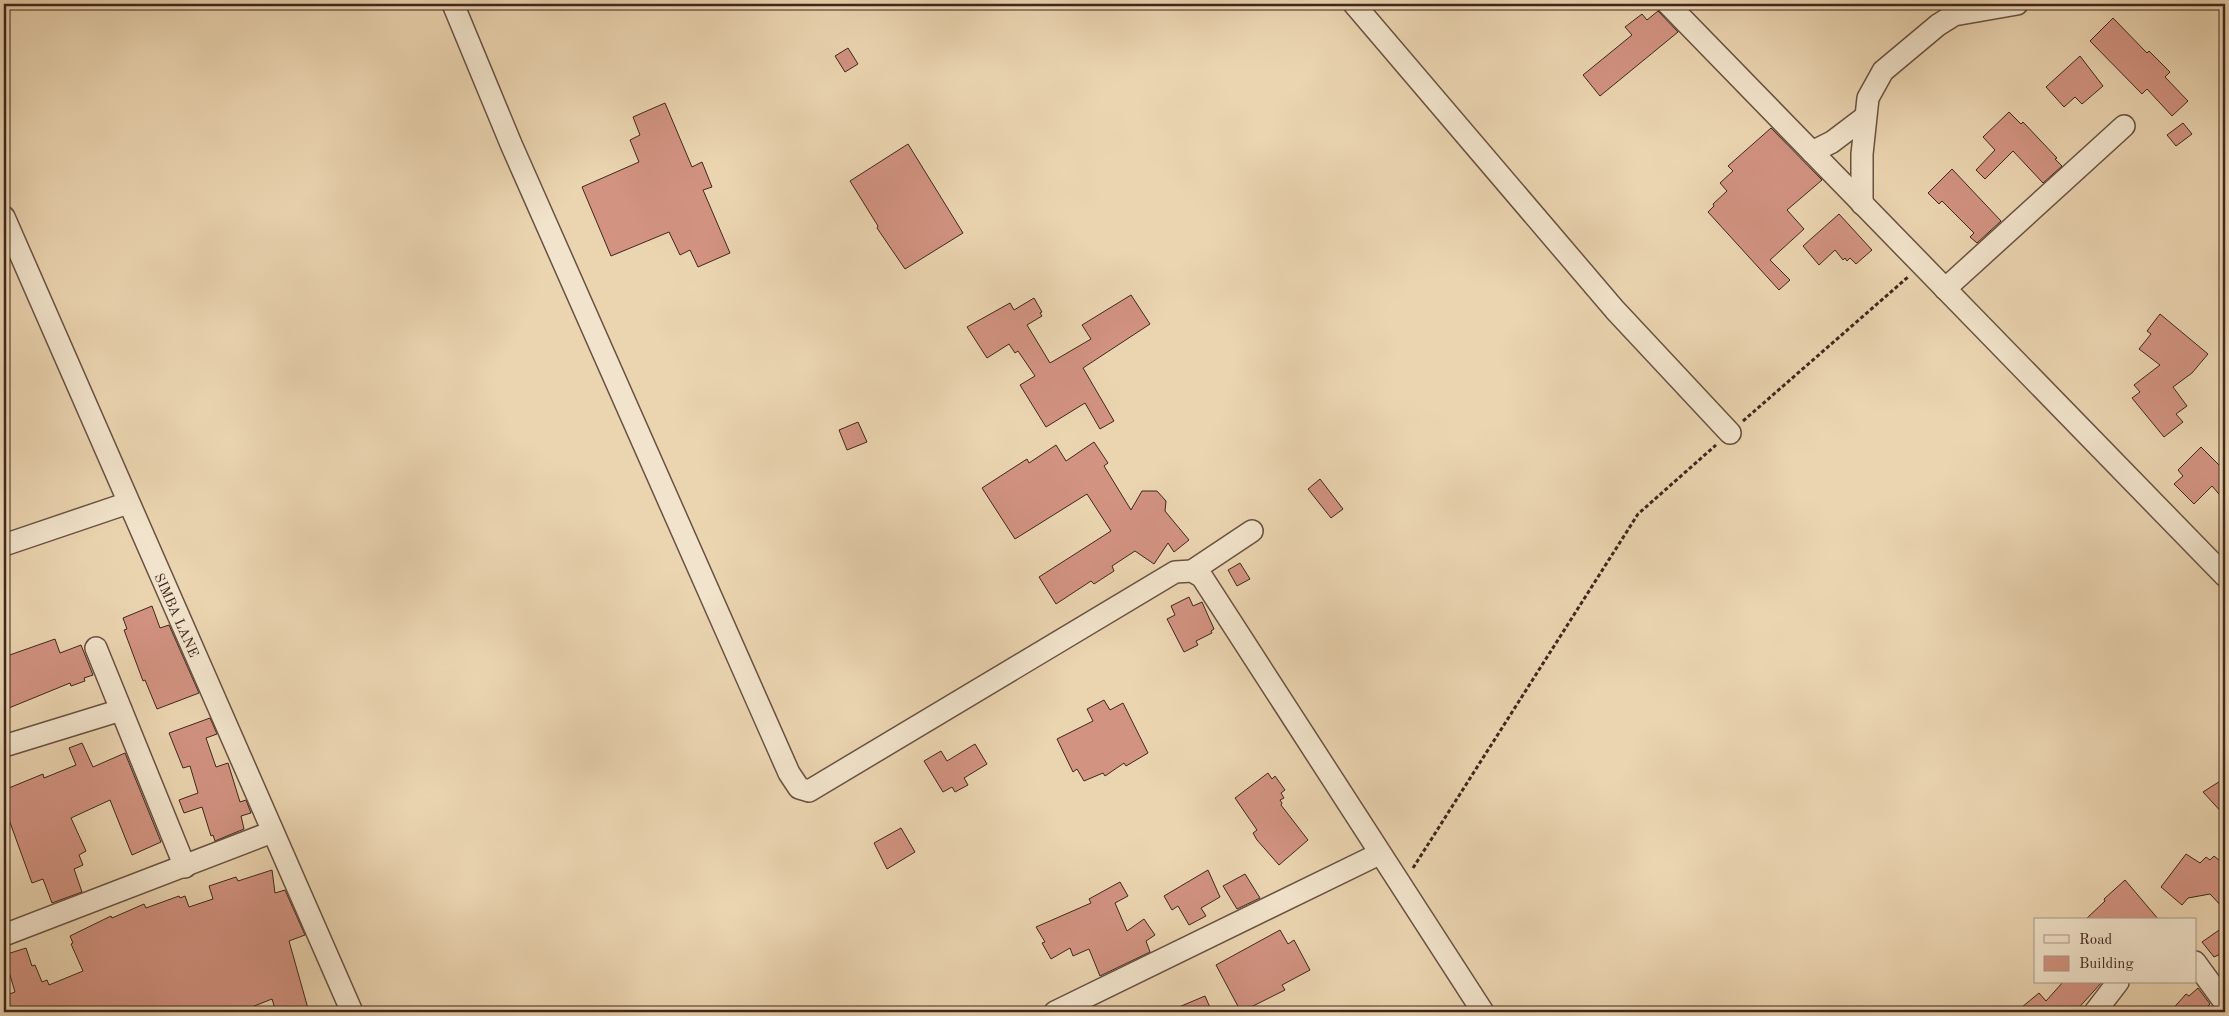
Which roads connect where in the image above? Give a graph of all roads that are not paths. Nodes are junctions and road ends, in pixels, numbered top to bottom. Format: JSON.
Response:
{"nodes":[{"id":1,"x":453,"y":4,"type":"edge"},
{"id":2,"x":1354,"y":4,"type":"edge"},
{"id":3,"x":1668,"y":4,"type":"edge"},
{"id":4,"x":2017,"y":4,"type":"edge"},
{"id":5,"x":1958,"y":9,"type":"edge"},
{"id":6,"x":1865,"y":117,"type":"junction"},
{"id":7,"x":2124,"y":126,"type":"dead end"},
{"id":8,"x":1812,"y":152,"type":"junction"},
{"id":9,"x":1862,"y":204,"type":"junction"},
{"id":10,"x":4,"y":217,"type":"edge"},
{"id":11,"x":1945,"y":289,"type":"junction"},
{"id":12,"x":1730,"y":433,"type":"road end"},
{"id":13,"x":128,"y":503,"type":"junction"},
{"id":14,"x":1252,"y":531,"type":"dead end"},
{"id":15,"x":4,"y":545,"type":"edge"},
{"id":16,"x":1192,"y":571,"type":"junction"},
{"id":17,"x":2225,"y":576,"type":"edge"},
{"id":18,"x":96,"y":648,"type":"dead end"},
{"id":19,"x":121,"y":710,"type":"junction"},
{"id":20,"x":4,"y":746,"type":"edge"},
{"id":21,"x":272,"y":832,"type":"junction"},
{"id":22,"x":1379,"y":854,"type":"junction"},
{"id":23,"x":185,"y":867,"type":"junction"},
{"id":24,"x":4,"y":935,"type":"edge"},
{"id":25,"x":2196,"y":963,"type":"edge"},
{"id":26,"x":2116,"y":984,"type":"edge"},
{"id":27,"x":2225,"y":1003,"type":"edge"},
{"id":28,"x":352,"y":1012,"type":"edge"},
{"id":29,"x":1055,"y":1012,"type":"edge"},
{"id":30,"x":1483,"y":1012,"type":"edge"},
{"id":31,"x":2095,"y":1012,"type":"edge"}],
"edges":[{"from":1,"to":16,"type":"street"},
{"from":2,"to":12,"type":"street"},
{"from":3,"to":8,"type":"street"},
{"from":4,"to":5,"type":"street"},
{"from":5,"to":6,"type":"street"},
{"from":6,"to":8,"type":"street"},
{"from":6,"to":9,"type":"street"},
{"from":7,"to":11,"type":"street"},
{"from":8,"to":9,"type":"street"},
{"from":9,"to":11,"type":"street"},
{"from":10,"to":13,"type":"street","name":"SIMBA LANE"},
{"from":11,"to":17,"type":"street"},
{"from":13,"to":15,"type":"street"},
{"from":13,"to":21,"type":"street","name":"SIMBA LANE"},
{"from":14,"to":16,"type":"street"},
{"from":16,"to":22,"type":"street"},
{"from":18,"to":19,"type":"street"},
{"from":19,"to":20,"type":"street"},
{"from":19,"to":23,"type":"street"},
{"from":21,"to":23,"type":"street"},
{"from":21,"to":28,"type":"street","name":"SIMBA LANE"},
{"from":22,"to":29,"type":"street"},
{"from":22,"to":30,"type":"street"},
{"from":23,"to":24,"type":"street"},
{"from":25,"to":27,"type":"street"},
{"from":26,"to":31,"type":"street"}]}
